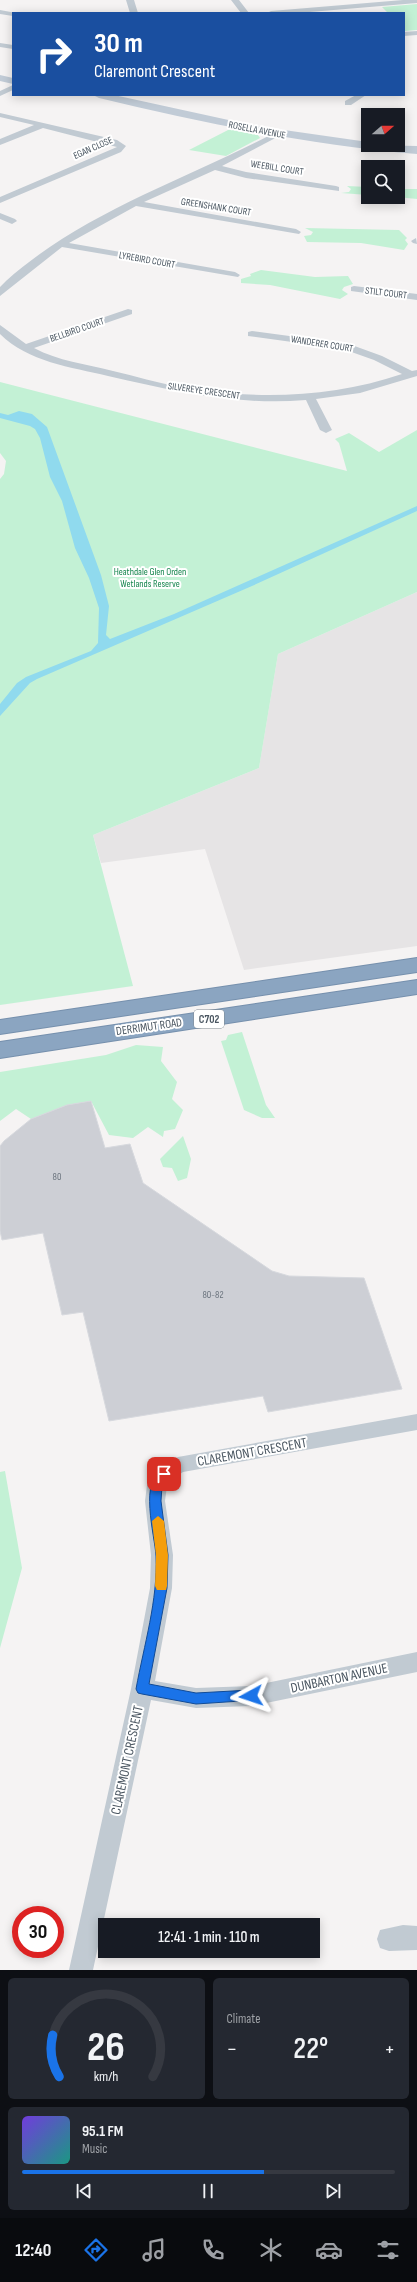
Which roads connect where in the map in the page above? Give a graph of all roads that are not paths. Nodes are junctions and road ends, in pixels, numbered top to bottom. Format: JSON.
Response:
{"nodes":[{"id":1,"x":130,"y":0,"type":"edge"},
{"id":2,"x":235,"y":0,"type":"edge"},
{"id":3,"x":335,"y":0,"type":"edge"},
{"id":4,"x":417,"y":1,"type":"edge"},
{"id":5,"x":342,"y":7,"type":"junction"},
{"id":6,"x":0,"y":12,"type":"edge"},
{"id":7,"x":134,"y":12,"type":"edge"},
{"id":8,"x":244,"y":12,"type":"edge"},
{"id":9,"x":283,"y":12,"type":"edge"},
{"id":10,"x":12,"y":14,"type":"edge"},
{"id":11,"x":417,"y":33,"type":"edge"},
{"id":12,"x":405,"y":34,"type":"edge"},
{"id":13,"x":0,"y":45,"type":"edge"},
{"id":14,"x":12,"y":47,"type":"edge"},
{"id":15,"x":0,"y":78,"type":"edge"},
{"id":16,"x":12,"y":78,"type":"edge"},
{"id":17,"x":9,"y":87,"type":"edge"},
{"id":18,"x":103,"y":96,"type":"edge"},
{"id":19,"x":360,"y":96,"type":"edge"},
{"id":20,"x":348,"y":103,"type":"dead end"},
{"id":21,"x":0,"y":115,"type":"edge"},
{"id":22,"x":42,"y":125,"type":"junction"},
{"id":23,"x":279,"y":134,"type":"junction"},
{"id":24,"x":0,"y":142,"type":"edge"},
{"id":25,"x":417,"y":150,"type":"edge"},
{"id":26,"x":215,"y":167,"type":"junction"},
{"id":27,"x":336,"y":189,"type":"dead end"},
{"id":28,"x":0,"y":200,"type":"edge"},
{"id":29,"x":133,"y":203,"type":"junction"},
{"id":30,"x":0,"y":216,"type":"edge"},
{"id":31,"x":12,"y":221,"type":"dead end"},
{"id":32,"x":296,"y":232,"type":"dead end"},
{"id":33,"x":59,"y":244,"type":"junction"},
{"id":34,"x":235,"y":275,"type":"dead end"},
{"id":35,"x":354,"y":289,"type":"dead end"},
{"id":36,"x":0,"y":293,"type":"edge"},
{"id":37,"x":417,"y":297,"type":"edge"},
{"id":38,"x":128,"y":312,"type":"dead end"},
{"id":39,"x":0,"y":328,"type":"edge"},
{"id":40,"x":252,"y":334,"type":"dead end"},
{"id":41,"x":25,"y":348,"type":"junction"},
{"id":42,"x":414,"y":374,"type":"edge"},
{"id":43,"x":309,"y":395,"type":"junction"},
{"id":44,"x":326,"y":430,"type":"dead end"},
{"id":45,"x":417,"y":965,"type":"edge"},
{"id":46,"x":415,"y":988,"type":"edge"},
{"id":47,"x":179,"y":1000,"type":"junction"},
{"id":48,"x":188,"y":1022,"type":"junction"},
{"id":49,"x":0,"y":1027,"type":"edge"},
{"id":50,"x":0,"y":1050,"type":"edge"},
{"id":51,"x":417,"y":1422,"type":"edge"},
{"id":52,"x":417,"y":1662,"type":"edge"},
{"id":53,"x":142,"y":1689,"type":"junction"},
{"id":54,"x":417,"y":1938,"type":"edge"},
{"id":55,"x":389,"y":1939,"type":"dead end"},
{"id":56,"x":81,"y":1970,"type":"edge"}],
"edges":[{"from":1,"to":7,"type":"street"},
{"from":2,"to":8,"type":"street"},
{"from":3,"to":5,"type":"street"},
{"from":4,"to":5,"type":"street"},
{"from":5,"to":9,"type":"street"},
{"from":6,"to":10,"type":"street"},
{"from":11,"to":12,"type":"street"},
{"from":13,"to":14,"type":"street"},
{"from":15,"to":16,"type":"street"},
{"from":15,"to":17,"type":"street"},
{"from":18,"to":23,"type":"street","name":"ROSELLA AVENUE"},
{"from":19,"to":20,"type":"street"},
{"from":21,"to":22,"type":"street","name":"EGAN CLOSE"},
{"from":22,"to":24,"type":"street"},
{"from":22,"to":28,"type":"street","name":"EGAN CLOSE"},
{"from":23,"to":25,"type":"street","name":"ROSELLA AVENUE"},
{"from":23,"to":26,"type":"street"},
{"from":26,"to":27,"type":"street","name":"WEEBILL COURT"},
{"from":26,"to":29,"type":"street"},
{"from":29,"to":32,"type":"street","name":"GREENSHANK COURT"},
{"from":29,"to":33,"type":"street"},
{"from":30,"to":31,"type":"street"},
{"from":33,"to":34,"type":"street","name":"LYREBIRD COURT"},
{"from":33,"to":36,"type":"street"},
{"from":35,"to":37,"type":"street","name":"STILT COURT"},
{"from":38,"to":41,"type":"street","name":"BELLBIRD COURT"},
{"from":39,"to":41,"type":"street","name":"SILVEREYE CRESCENT"},
{"from":40,"to":42,"type":"street","name":"WANDERER COURT"},
{"from":41,"to":43,"type":"street","name":"SILVEREYE CRESCENT"},
{"from":42,"to":43,"type":"street","name":"SILVEREYE CRESCENT"},
{"from":43,"to":44,"type":"street"},
{"from":45,"to":47,"type":"highway","name":"DERRIMUT ROAD","number":"C702"},
{"from":46,"to":48,"type":"highway","name":"DERRIMUT ROAD","number":"C702"},
{"from":47,"to":48,"type":"highway"},
{"from":47,"to":49,"type":"highway","name":"DERRIMUT ROAD","number":"C702"},
{"from":48,"to":50,"type":"highway","name":"DERRIMUT ROAD","number":"C702"},
{"from":51,"to":53,"type":"street","name":"CLAREMONT CRESCENT"},
{"from":52,"to":53,"type":"street","name":"DUNBARTON AVENUE"},
{"from":53,"to":56,"type":"street","name":"CLAREMONT CRESCENT"},
{"from":54,"to":55,"type":"street"}]}
